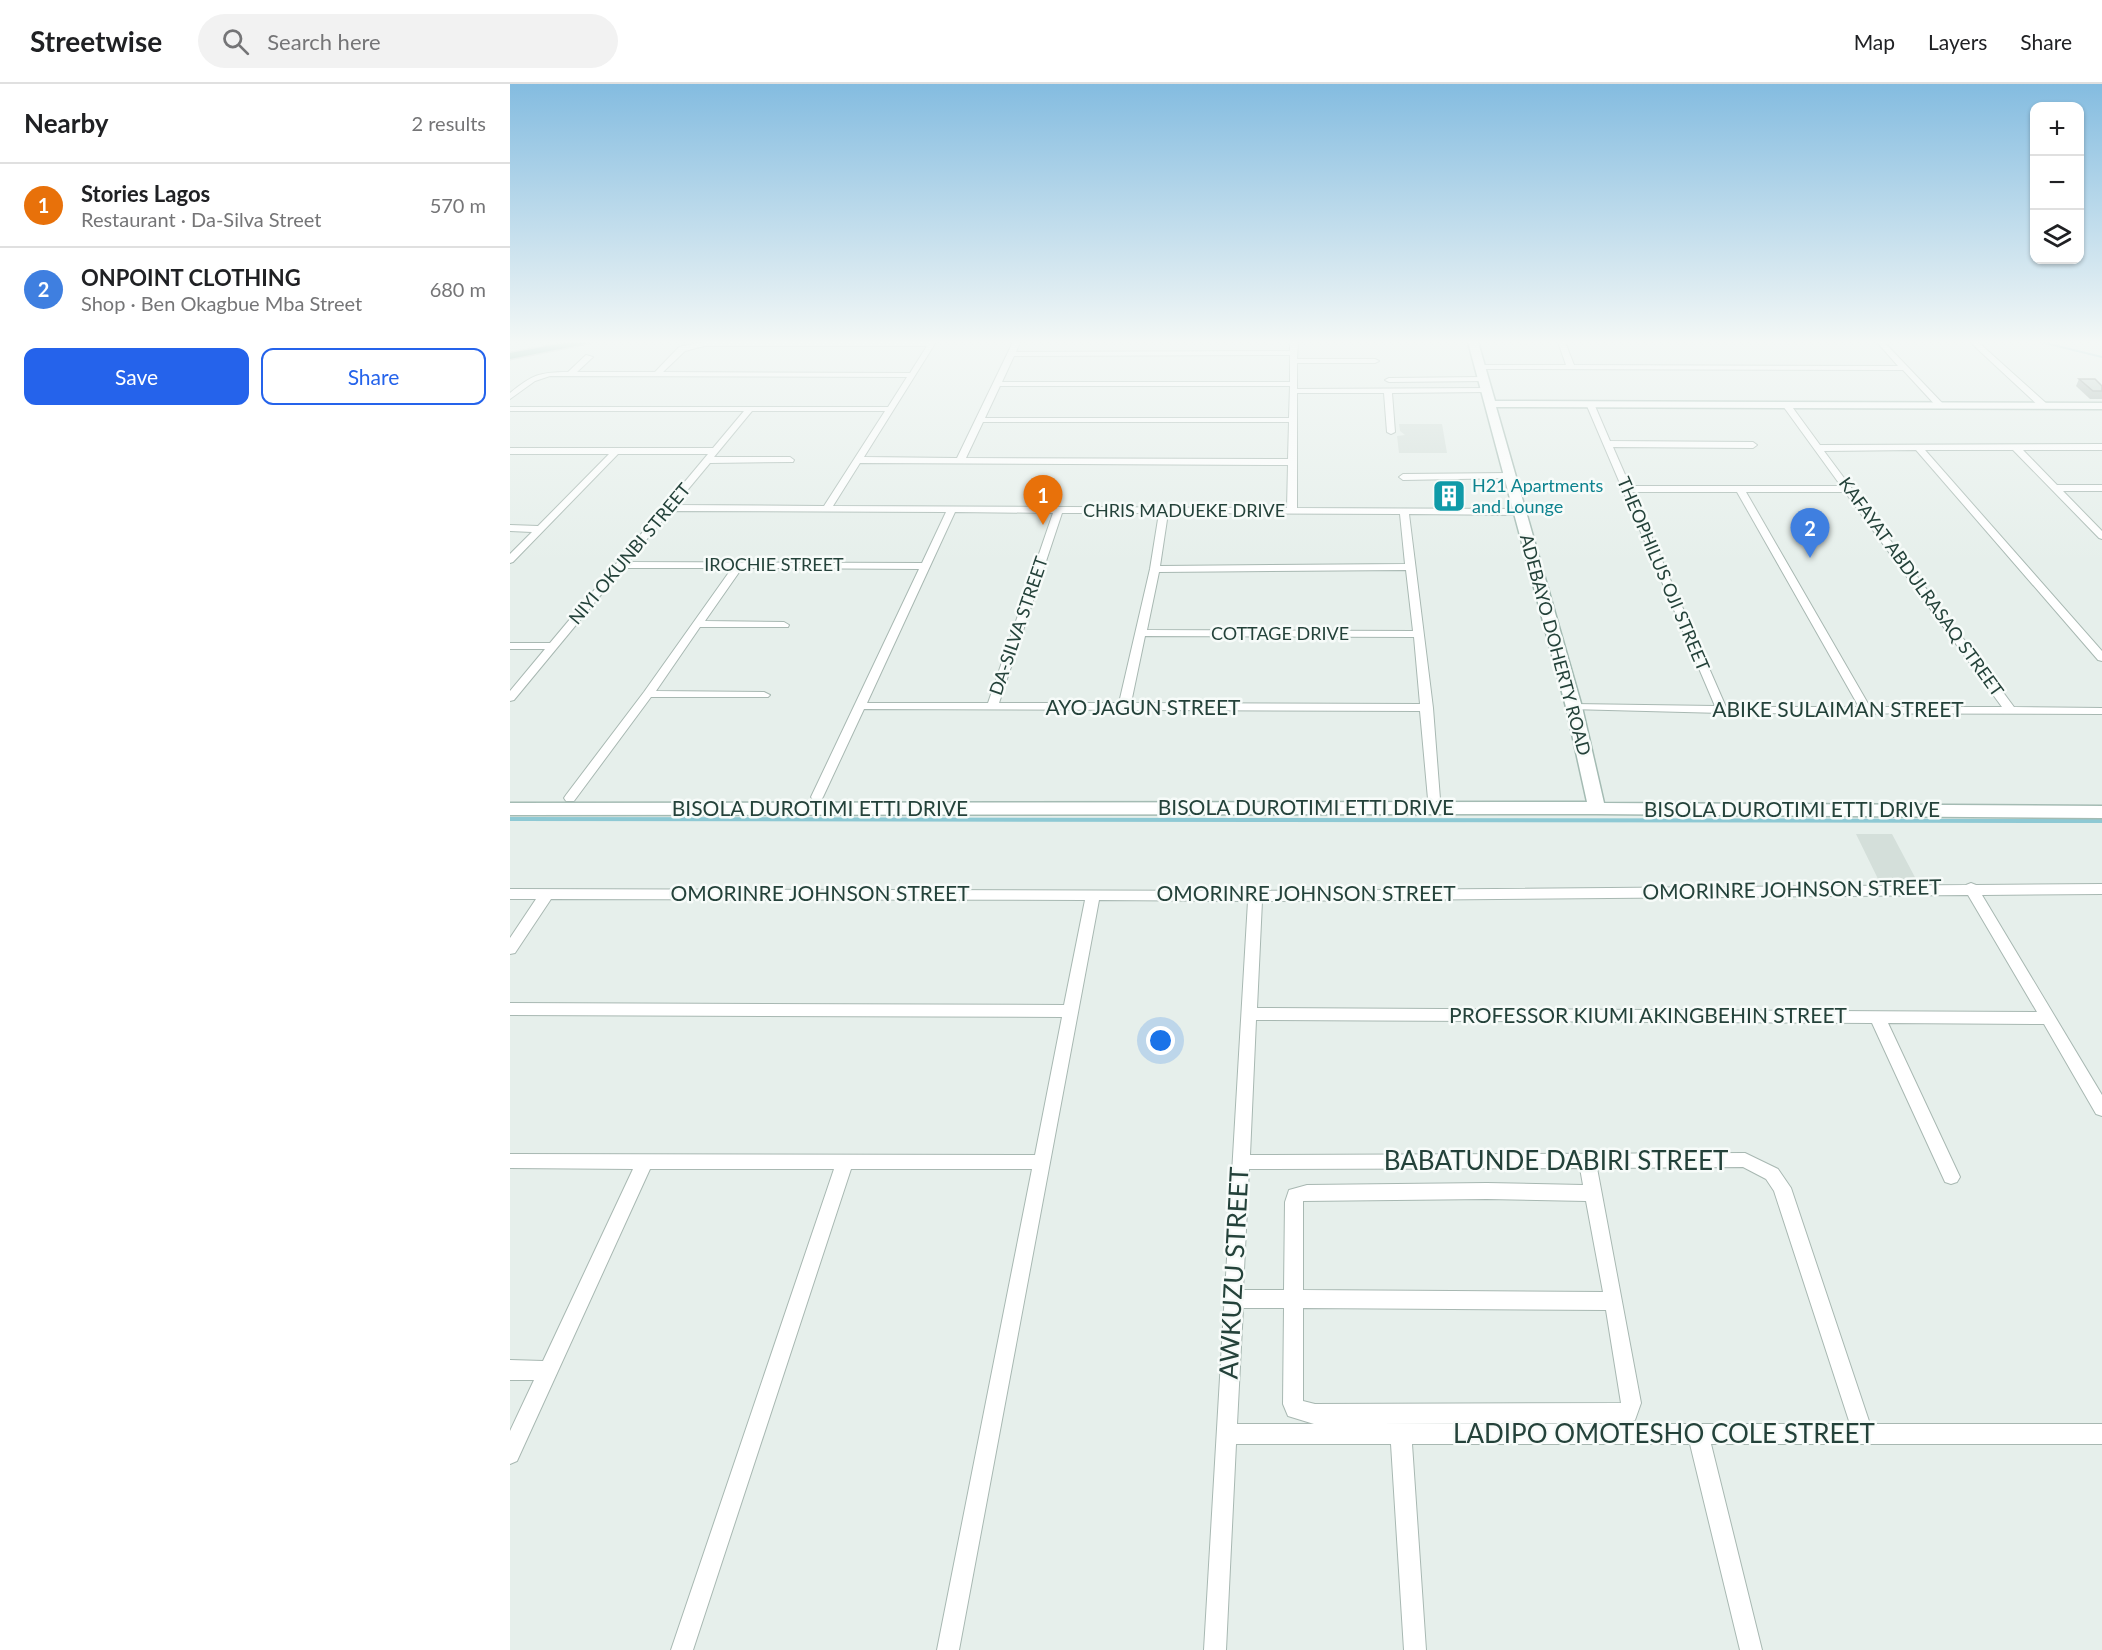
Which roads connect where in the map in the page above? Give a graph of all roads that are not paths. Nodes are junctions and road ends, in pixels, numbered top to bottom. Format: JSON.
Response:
{"nodes":[{"id":1,"x":745,"y":415,"type":"edge"},
{"id":2,"x":887,"y":415,"type":"edge"},
{"id":3,"x":982,"y":415,"type":"edge"},
{"id":4,"x":1293,"y":415,"type":"edge"},
{"id":5,"x":1390,"y":415,"type":"edge"},
{"id":6,"x":1494,"y":415,"type":"edge"},
{"id":7,"x":1595,"y":415,"type":"edge"},
{"id":8,"x":1794,"y":415,"type":"edge"},
{"id":9,"x":980,"y":420,"type":"junction"},
{"id":10,"x":1293,"y":420,"type":"junction"},
{"id":11,"x":1391,"y":432,"type":"dead end"},
{"id":12,"x":1608,"y":444,"type":"junction"},
{"id":13,"x":1753,"y":445,"type":"dead end"},
{"id":14,"x":2102,"y":447,"type":"edge"},
{"id":15,"x":1820,"y":448,"type":"junction"},
{"id":16,"x":1920,"y":448,"type":"junction"},
{"id":17,"x":2016,"y":448,"type":"junction"},
{"id":18,"x":515,"y":451,"type":"edge"},
{"id":19,"x":616,"y":451,"type":"junction"},
{"id":20,"x":715,"y":451,"type":"junction"},
{"id":21,"x":510,"y":460,"type":"edge"},
{"id":22,"x":708,"y":460,"type":"junction"},
{"id":23,"x":790,"y":460,"type":"dead end"},
{"id":24,"x":858,"y":460,"type":"junction"},
{"id":25,"x":960,"y":461,"type":"junction"},
{"id":26,"x":1292,"y":462,"type":"junction"},
{"id":27,"x":1510,"y":476,"type":"junction"},
{"id":28,"x":1403,"y":477,"type":"dead end"},
{"id":29,"x":2054,"y":488,"type":"junction"},
{"id":30,"x":2102,"y":488,"type":"edge"},
{"id":31,"x":1627,"y":489,"type":"junction"},
{"id":32,"x":1740,"y":489,"type":"junction"},
{"id":33,"x":1849,"y":489,"type":"junction"},
{"id":34,"x":668,"y":508,"type":"junction"},
{"id":35,"x":827,"y":508,"type":"junction"},
{"id":36,"x":1292,"y":510,"type":"junction"},
{"id":37,"x":951,"y":511,"type":"junction"},
{"id":38,"x":1058,"y":511,"type":"junction"},
{"id":39,"x":1164,"y":512,"type":"junction"},
{"id":40,"x":1404,"y":512,"type":"junction"},
{"id":41,"x":1520,"y":512,"type":"junction"},
{"id":42,"x":510,"y":528,"type":"edge"},
{"id":43,"x":541,"y":529,"type":"junction"},
{"id":44,"x":2102,"y":536,"type":"edge"},
{"id":45,"x":510,"y":560,"type":"edge"},
{"id":46,"x":621,"y":565,"type":"junction"},
{"id":47,"x":739,"y":565,"type":"junction"},
{"id":48,"x":927,"y":566,"type":"junction"},
{"id":49,"x":1411,"y":567,"type":"junction"},
{"id":50,"x":1155,"y":569,"type":"junction"},
{"id":51,"x":698,"y":624,"type":"junction"},
{"id":52,"x":784,"y":624,"type":"dead end"},
{"id":53,"x":1141,"y":633,"type":"junction"},
{"id":54,"x":1419,"y":634,"type":"junction"},
{"id":55,"x":510,"y":646,"type":"edge"},
{"id":56,"x":553,"y":646,"type":"junction"},
{"id":57,"x":2102,"y":658,"type":"edge"},
{"id":58,"x":648,"y":694,"type":"junction"},
{"id":59,"x":764,"y":695,"type":"dead end"},
{"id":60,"x":510,"y":698,"type":"edge"},
{"id":61,"x":860,"y":706,"type":"junction"},
{"id":62,"x":992,"y":707,"type":"junction"},
{"id":63,"x":1574,"y":707,"type":"junction"},
{"id":64,"x":1124,"y":708,"type":"junction"},
{"id":65,"x":1427,"y":708,"type":"junction"},
{"id":66,"x":1722,"y":710,"type":"junction"},
{"id":67,"x":1868,"y":711,"type":"junction"},
{"id":68,"x":2012,"y":711,"type":"junction"},
{"id":69,"x":2102,"y":711,"type":"edge"},
{"id":70,"x":817,"y":797,"type":"junction"},
{"id":71,"x":510,"y":798,"type":"edge"},
{"id":72,"x":570,"y":798,"type":"junction"},
{"id":73,"x":1434,"y":799,"type":"junction"},
{"id":74,"x":2102,"y":799,"type":"edge"},
{"id":75,"x":1596,"y":803,"type":"junction"},
{"id":76,"x":510,"y":809,"type":"edge"},
{"id":77,"x":2102,"y":812,"type":"edge"},
{"id":78,"x":1971,"y":888,"type":"junction"},
{"id":79,"x":2102,"y":889,"type":"edge"},
{"id":80,"x":510,"y":894,"type":"edge"},
{"id":81,"x":547,"y":894,"type":"junction"},
{"id":82,"x":1093,"y":894,"type":"junction"},
{"id":83,"x":1255,"y":896,"type":"junction"},
{"id":84,"x":510,"y":950,"type":"edge"},
{"id":85,"x":510,"y":1009,"type":"edge"},
{"id":86,"x":1070,"y":1011,"type":"junction"},
{"id":87,"x":1248,"y":1014,"type":"junction"},
{"id":88,"x":1877,"y":1017,"type":"junction"},
{"id":89,"x":2048,"y":1018,"type":"junction"},
{"id":90,"x":2102,"y":1109,"type":"edge"},
{"id":91,"x":510,"y":1161,"type":"edge"},
{"id":92,"x":645,"y":1161,"type":"junction"},
{"id":93,"x":1587,"y":1161,"type":"junction"},
{"id":94,"x":845,"y":1162,"type":"junction"},
{"id":95,"x":1041,"y":1162,"type":"junction"},
{"id":96,"x":1240,"y":1162,"type":"junction"},
{"id":97,"x":1951,"y":1177,"type":"dead end"},
{"id":98,"x":1593,"y":1192,"type":"junction"},
{"id":99,"x":1233,"y":1299,"type":"junction"},
{"id":100,"x":1293,"y":1299,"type":"junction"},
{"id":101,"x":1614,"y":1301,"type":"junction"},
{"id":102,"x":510,"y":1370,"type":"edge"},
{"id":103,"x":548,"y":1371,"type":"junction"},
{"id":104,"x":1226,"y":1434,"type":"junction"},
{"id":105,"x":1401,"y":1434,"type":"junction"},
{"id":106,"x":1698,"y":1434,"type":"junction"},
{"id":107,"x":1863,"y":1434,"type":"junction"},
{"id":108,"x":2102,"y":1434,"type":"edge"},
{"id":109,"x":510,"y":1454,"type":"edge"},
{"id":110,"x":682,"y":1650,"type":"edge"},
{"id":111,"x":948,"y":1650,"type":"edge"},
{"id":112,"x":1215,"y":1650,"type":"edge"},
{"id":113,"x":1415,"y":1650,"type":"edge"},
{"id":114,"x":1750,"y":1650,"type":"edge"}],
"edges":[{"from":1,"to":20,"type":"street","name":"NIYI OKUNBI STREET"},
{"from":2,"to":24,"type":"street"},
{"from":3,"to":9,"type":"street"},
{"from":4,"to":10,"type":"street"},
{"from":5,"to":11,"type":"street"},
{"from":6,"to":27,"type":"main road","name":"ADEBAYO DOHERTY ROAD"},
{"from":7,"to":12,"type":"street","name":"THEOPHILUS OJI STREET"},
{"from":8,"to":15,"type":"street","name":"KAFAYAT ABDULRASAQ STREET"},
{"from":9,"to":10,"type":"street"},
{"from":9,"to":25,"type":"street"},
{"from":10,"to":26,"type":"street"},
{"from":12,"to":13,"type":"street"},
{"from":12,"to":31,"type":"street","name":"THEOPHILUS OJI STREET"},
{"from":14,"to":17,"type":"street"},
{"from":15,"to":16,"type":"street"},
{"from":15,"to":33,"type":"street","name":"KAFAYAT ABDULRASAQ STREET"},
{"from":16,"to":17,"type":"street"},
{"from":16,"to":57,"type":"street"},
{"from":17,"to":29,"type":"street"},
{"from":18,"to":19,"type":"street"},
{"from":18,"to":21,"type":"street"},
{"from":19,"to":20,"type":"street"},
{"from":19,"to":43,"type":"street"},
{"from":20,"to":22,"type":"street","name":"NIYI OKUNBI STREET"},
{"from":22,"to":23,"type":"street"},
{"from":22,"to":34,"type":"street","name":"NIYI OKUNBI STREET"},
{"from":24,"to":25,"type":"street"},
{"from":24,"to":35,"type":"street"},
{"from":25,"to":26,"type":"street"},
{"from":26,"to":36,"type":"street"},
{"from":27,"to":28,"type":"street"},
{"from":27,"to":41,"type":"main road","name":"ADEBAYO DOHERTY ROAD"},
{"from":29,"to":30,"type":"street"},
{"from":29,"to":44,"type":"street"},
{"from":31,"to":32,"type":"street"},
{"from":31,"to":66,"type":"street","name":"THEOPHILUS OJI STREET"},
{"from":32,"to":33,"type":"street"},
{"from":32,"to":67,"type":"street"},
{"from":33,"to":68,"type":"street","name":"KAFAYAT ABDULRASAQ STREET"},
{"from":34,"to":35,"type":"street","name":"CHRIS MADUEKE DRIVE"},
{"from":34,"to":46,"type":"street","name":"NIYI OKUNBI STREET"},
{"from":35,"to":37,"type":"street","name":"CHRIS MADUEKE DRIVE"},
{"from":36,"to":39,"type":"street","name":"CHRIS MADUEKE DRIVE"},
{"from":36,"to":40,"type":"street","name":"CHRIS MADUEKE DRIVE"},
{"from":37,"to":38,"type":"street","name":"CHRIS MADUEKE DRIVE"},
{"from":37,"to":48,"type":"street"},
{"from":38,"to":39,"type":"street","name":"CHRIS MADUEKE DRIVE"},
{"from":38,"to":62,"type":"street","name":"DA-SILVA STREET"},
{"from":39,"to":50,"type":"street"},
{"from":40,"to":41,"type":"street","name":"CHRIS MADUEKE DRIVE"},
{"from":40,"to":49,"type":"street"},
{"from":41,"to":63,"type":"main road","name":"ADEBAYO DOHERTY ROAD"},
{"from":42,"to":43,"type":"street"},
{"from":43,"to":45,"type":"street"},
{"from":46,"to":47,"type":"street","name":"IROCHIE STREET"},
{"from":46,"to":56,"type":"street","name":"NIYI OKUNBI STREET"},
{"from":47,"to":48,"type":"street","name":"IROCHIE STREET"},
{"from":47,"to":51,"type":"street"},
{"from":48,"to":61,"type":"street"},
{"from":49,"to":50,"type":"street"},
{"from":49,"to":54,"type":"street"},
{"from":50,"to":53,"type":"street"},
{"from":51,"to":52,"type":"street"},
{"from":51,"to":58,"type":"street"},
{"from":53,"to":54,"type":"street","name":"COTTAGE DRIVE"},
{"from":53,"to":64,"type":"street"},
{"from":54,"to":65,"type":"street"},
{"from":55,"to":56,"type":"street"},
{"from":56,"to":60,"type":"street","name":"NIYI OKUNBI STREET"},
{"from":58,"to":59,"type":"street"},
{"from":58,"to":72,"type":"street"},
{"from":61,"to":62,"type":"street","name":"AYO JAGUN STREET"},
{"from":61,"to":70,"type":"street"},
{"from":62,"to":64,"type":"street","name":"AYO JAGUN STREET"},
{"from":63,"to":66,"type":"street","name":"ABIKE SULAIMAN STREET"},
{"from":63,"to":75,"type":"main road","name":"ADEBAYO DOHERTY ROAD"},
{"from":64,"to":65,"type":"street","name":"AYO JAGUN STREET"},
{"from":65,"to":73,"type":"street"},
{"from":66,"to":67,"type":"street","name":"ABIKE SULAIMAN STREET"},
{"from":67,"to":68,"type":"street","name":"ABIKE SULAIMAN STREET"},
{"from":68,"to":69,"type":"street","name":"ABIKE SULAIMAN STREET"},
{"from":70,"to":72,"type":"main road"},
{"from":70,"to":73,"type":"main road"},
{"from":71,"to":72,"type":"main road"},
{"from":73,"to":75,"type":"main road"},
{"from":74,"to":75,"type":"main road"},
{"from":75,"to":76,"type":"main road","name":"BISOLA DUROTIMI ETTI DRIVE"},
{"from":75,"to":77,"type":"main road","name":"BISOLA DUROTIMI ETTI DRIVE"},
{"from":78,"to":79,"type":"street","name":"OMORINRE JOHNSON STREET"},
{"from":78,"to":83,"type":"street","name":"OMORINRE JOHNSON STREET"},
{"from":78,"to":89,"type":"street"},
{"from":80,"to":81,"type":"street","name":"OMORINRE JOHNSON STREET"},
{"from":81,"to":82,"type":"street","name":"OMORINRE JOHNSON STREET"},
{"from":81,"to":84,"type":"street"},
{"from":82,"to":83,"type":"street","name":"OMORINRE JOHNSON STREET"},
{"from":82,"to":86,"type":"street"},
{"from":83,"to":87,"type":"street","name":"AWKUZU STREET"},
{"from":85,"to":86,"type":"street"},
{"from":86,"to":95,"type":"street"},
{"from":87,"to":88,"type":"street","name":"PROFESSOR KIUMI AKINGBEHIN STREET"},
{"from":87,"to":96,"type":"street","name":"AWKUZU STREET"},
{"from":88,"to":89,"type":"street","name":"PROFESSOR KIUMI AKINGBEHIN STREET"},
{"from":88,"to":97,"type":"street"},
{"from":89,"to":90,"type":"street"},
{"from":91,"to":92,"type":"street"},
{"from":92,"to":94,"type":"street"},
{"from":92,"to":103,"type":"street"},
{"from":93,"to":96,"type":"street","name":"BABATUNDE DABIRI STREET"},
{"from":93,"to":98,"type":"street"},
{"from":93,"to":107,"type":"street","name":"BABATUNDE DABIRI STREET"},
{"from":94,"to":95,"type":"street"},
{"from":94,"to":110,"type":"street"},
{"from":95,"to":111,"type":"street"},
{"from":96,"to":99,"type":"street","name":"AWKUZU STREET"},
{"from":98,"to":100,"type":"street"},
{"from":98,"to":101,"type":"street"},
{"from":99,"to":100,"type":"street"},
{"from":99,"to":104,"type":"street","name":"AWKUZU STREET"},
{"from":100,"to":101,"type":"street"},
{"from":100,"to":101,"type":"street"},
{"from":102,"to":103,"type":"street"},
{"from":103,"to":109,"type":"street"},
{"from":104,"to":105,"type":"street","name":"LADIPO OMOTESHO COLE STREET"},
{"from":104,"to":112,"type":"street","name":"AWKUZU STREET"},
{"from":105,"to":106,"type":"street","name":"LADIPO OMOTESHO COLE STREET"},
{"from":105,"to":113,"type":"street"},
{"from":106,"to":107,"type":"street","name":"LADIPO OMOTESHO COLE STREET"},
{"from":106,"to":114,"type":"street"},
{"from":107,"to":108,"type":"street","name":"LADIPO OMOTESHO COLE STREET"}]}
